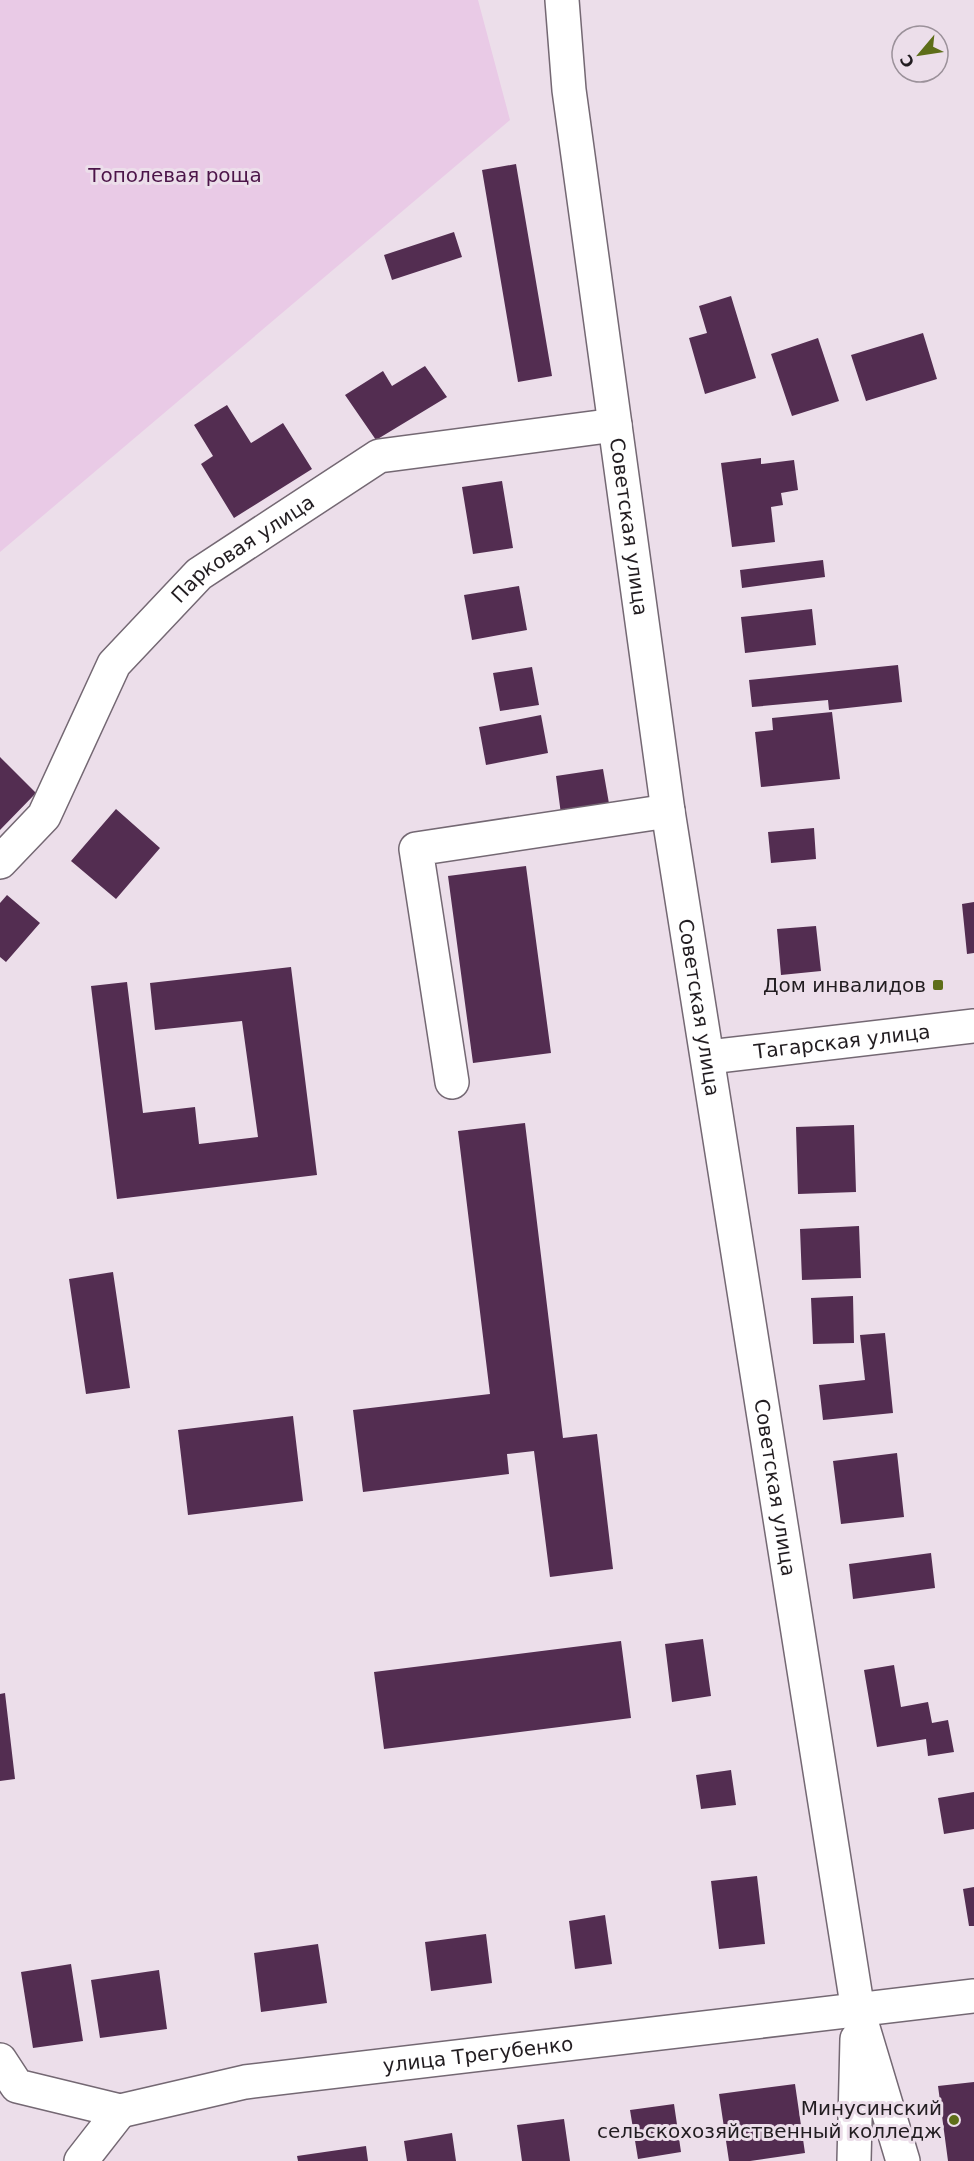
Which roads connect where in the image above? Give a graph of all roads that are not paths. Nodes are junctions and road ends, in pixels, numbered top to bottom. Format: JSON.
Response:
{"nodes":[{"id":1,"x":562,"y":0,"type":"edge"},
{"id":2,"x":615,"y":425,"type":"junction"},
{"id":3,"x":668,"y":811,"type":"junction"},
{"id":4,"x":0,"y":862,"type":"edge"},
{"id":5,"x":974,"y":1026,"type":"edge"},
{"id":6,"x":709,"y":1057,"type":"junction"},
{"id":7,"x":452,"y":1082,"type":"dead end"},
{"id":8,"x":974,"y":1996,"type":"edge"},
{"id":9,"x":858,"y":2011,"type":"junction"},
{"id":10,"x":0,"y":2060,"type":"edge"},
{"id":11,"x":120,"y":2111,"type":"junction"},
{"id":12,"x":81,"y":2161,"type":"edge"},
{"id":13,"x":854,"y":2161,"type":"edge"},
{"id":14,"x":903,"y":2161,"type":"edge"}],
"edges":[{"from":1,"to":2,"type":"street","name":"Советская улица"},
{"from":2,"to":3,"type":"street","name":"Советская улица"},
{"from":2,"to":4,"type":"street","name":"Парковая улица"},
{"from":3,"to":6,"type":"street","name":"Советская улица"},
{"from":3,"to":7,"type":"street"},
{"from":5,"to":6,"type":"street","name":"Тагарская улица"},
{"from":6,"to":9,"type":"street","name":"Советская улица"},
{"from":8,"to":9,"type":"street","name":"улица Трегубенко"},
{"from":9,"to":11,"type":"street","name":"улица Трегубенко"},
{"from":9,"to":13,"type":"street","name":"Советская улица"},
{"from":9,"to":14,"type":"street","name":"Советская улица"},
{"from":10,"to":11,"type":"street","name":"улица Трегубенко"},
{"from":11,"to":12,"type":"street"}]}
